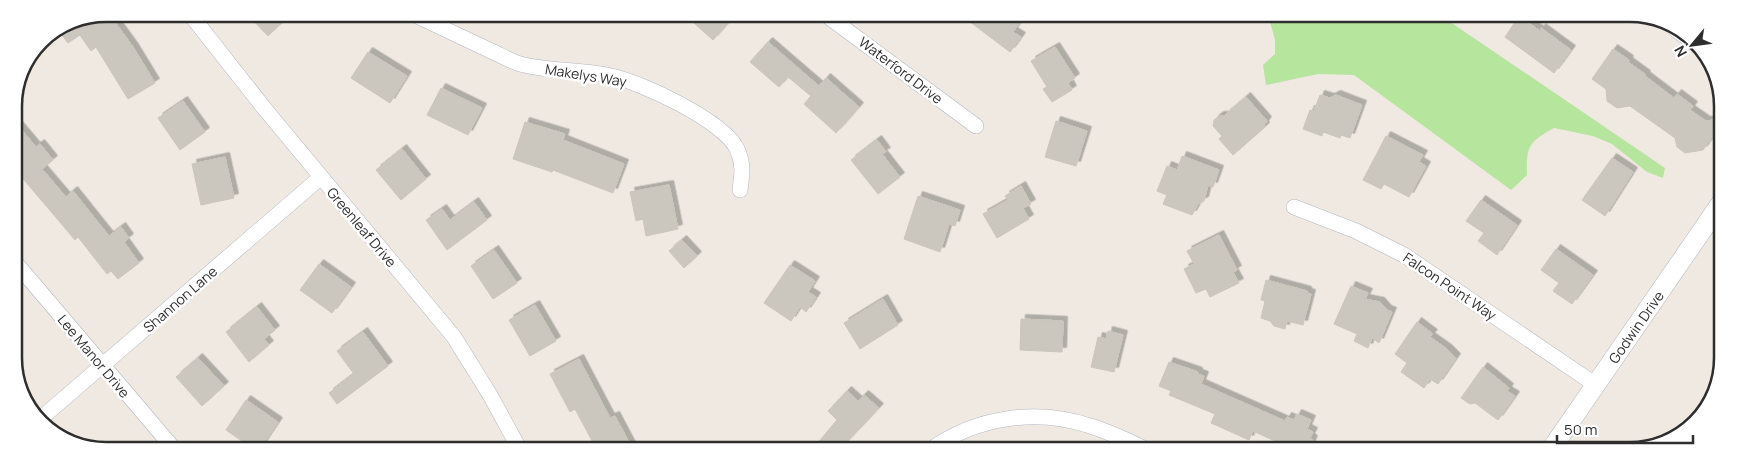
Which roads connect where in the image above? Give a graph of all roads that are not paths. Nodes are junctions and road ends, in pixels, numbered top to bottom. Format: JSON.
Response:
{"nodes":[{"id":1,"x":196,"y":22,"type":"edge"},
{"id":2,"x":430,"y":22,"type":"edge"},
{"id":3,"x":835,"y":22,"type":"edge"},
{"id":4,"x":976,"y":126,"type":"dead end"},
{"id":5,"x":321,"y":177,"type":"junction"},
{"id":6,"x":740,"y":190,"type":"dead end"},
{"id":7,"x":1294,"y":207,"type":"dead end"},
{"id":8,"x":1714,"y":212,"type":"edge"},
{"id":9,"x":22,"y":271,"type":"edge"},
{"id":10,"x":102,"y":366,"type":"junction"},
{"id":11,"x":1596,"y":385,"type":"junction"},
{"id":12,"x":45,"y":415,"type":"edge"},
{"id":13,"x":167,"y":442,"type":"edge"},
{"id":14,"x":516,"y":442,"type":"edge"},
{"id":15,"x":945,"y":442,"type":"edge"},
{"id":16,"x":1130,"y":442,"type":"edge"},
{"id":17,"x":1556,"y":442,"type":"edge"}],
"edges":[{"from":1,"to":5,"type":"street","name":"Greenleaf Drive"},
{"from":2,"to":6,"type":"street","name":"Makelys Way"},
{"from":3,"to":4,"type":"street","name":"Waterford Drive"},
{"from":5,"to":10,"type":"street","name":"Shannon Lane"},
{"from":5,"to":14,"type":"street","name":"Greenleaf Drive"},
{"from":7,"to":11,"type":"street","name":"Falcon Point Way"},
{"from":8,"to":11,"type":"street","name":"Godwin Drive"},
{"from":9,"to":10,"type":"street","name":"Lee Manor Drive"},
{"from":10,"to":12,"type":"street","name":"Shannon Lane"},
{"from":10,"to":13,"type":"street","name":"Lee Manor Drive"},
{"from":11,"to":17,"type":"street","name":"Godwin Drive"},
{"from":15,"to":16,"type":"street"}]}
